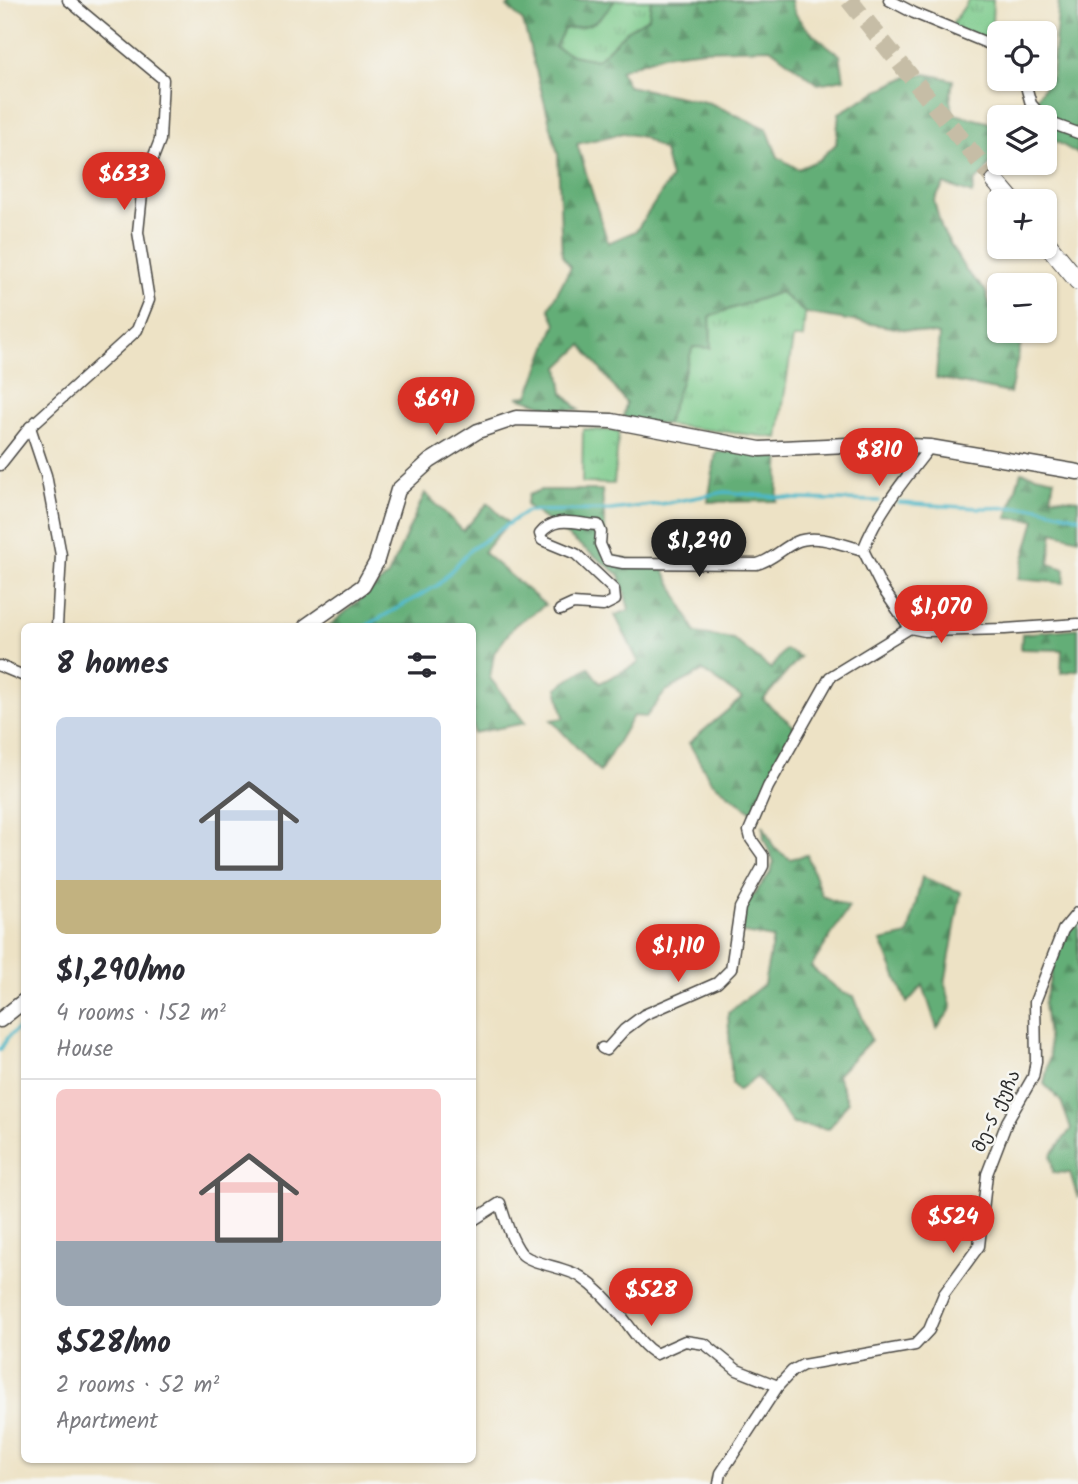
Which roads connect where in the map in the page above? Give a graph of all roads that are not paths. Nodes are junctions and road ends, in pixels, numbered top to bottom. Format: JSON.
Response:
{"nodes":[{"id":1,"x":68,"y":0,"type":"edge"},
{"id":2,"x":889,"y":0,"type":"edge"},
{"id":3,"x":987,"y":43,"type":"edge"},
{"id":4,"x":1057,"y":125,"type":"edge"},
{"id":5,"x":1078,"y":133,"type":"edge"},
{"id":6,"x":995,"y":181,"type":"tunnel mouth"},
{"id":7,"x":1002,"y":189,"type":"edge"},
{"id":8,"x":1057,"y":256,"type":"edge"},
{"id":9,"x":1078,"y":281,"type":"edge"},
{"id":10,"x":30,"y":427,"type":"junction"},
{"id":11,"x":930,"y":447,"type":"junction"},
{"id":12,"x":0,"y":465,"type":"edge"},
{"id":13,"x":1078,"y":472,"type":"edge"},
{"id":14,"x":863,"y":550,"type":"junction"},
{"id":15,"x":560,"y":610,"type":"dead end"},
{"id":16,"x":57,"y":623,"type":"edge"},
{"id":17,"x":310,"y":623,"type":"edge"},
{"id":18,"x":1078,"y":624,"type":"edge"},
{"id":19,"x":911,"y":628,"type":"junction"},
{"id":20,"x":0,"y":666,"type":"edge"},
{"id":21,"x":21,"y":675,"type":"edge"},
{"id":22,"x":1078,"y":912,"type":"edge"},
{"id":23,"x":21,"y":1003,"type":"edge"},
{"id":24,"x":0,"y":1020,"type":"edge"},
{"id":25,"x":602,"y":1048,"type":"dead end"},
{"id":26,"x":476,"y":1218,"type":"edge"},
{"id":27,"x":778,"y":1386,"type":"junction"},
{"id":28,"x":719,"y":1484,"type":"edge"}],
"edges":[{"from":1,"to":10,"type":"street"},
{"from":2,"to":3,"type":"street"},
{"from":4,"to":5,"type":"street"},
{"from":6,"to":7,"type":"highway"},
{"from":8,"to":9,"type":"highway"},
{"from":10,"to":12,"type":"street"},
{"from":10,"to":16,"type":"street"},
{"from":11,"to":13,"type":"street"},
{"from":11,"to":14,"type":"street"},
{"from":11,"to":17,"type":"street"},
{"from":14,"to":15,"type":"street"},
{"from":14,"to":19,"type":"street"},
{"from":18,"to":19,"type":"street"},
{"from":19,"to":25,"type":"street"},
{"from":20,"to":21,"type":"street"},
{"from":22,"to":27,"type":"street","name":"მე-5 ქუჩა"},
{"from":23,"to":24,"type":"street"},
{"from":26,"to":27,"type":"street"},
{"from":27,"to":28,"type":"street","name":"მე-5 ქუჩა"}]}
